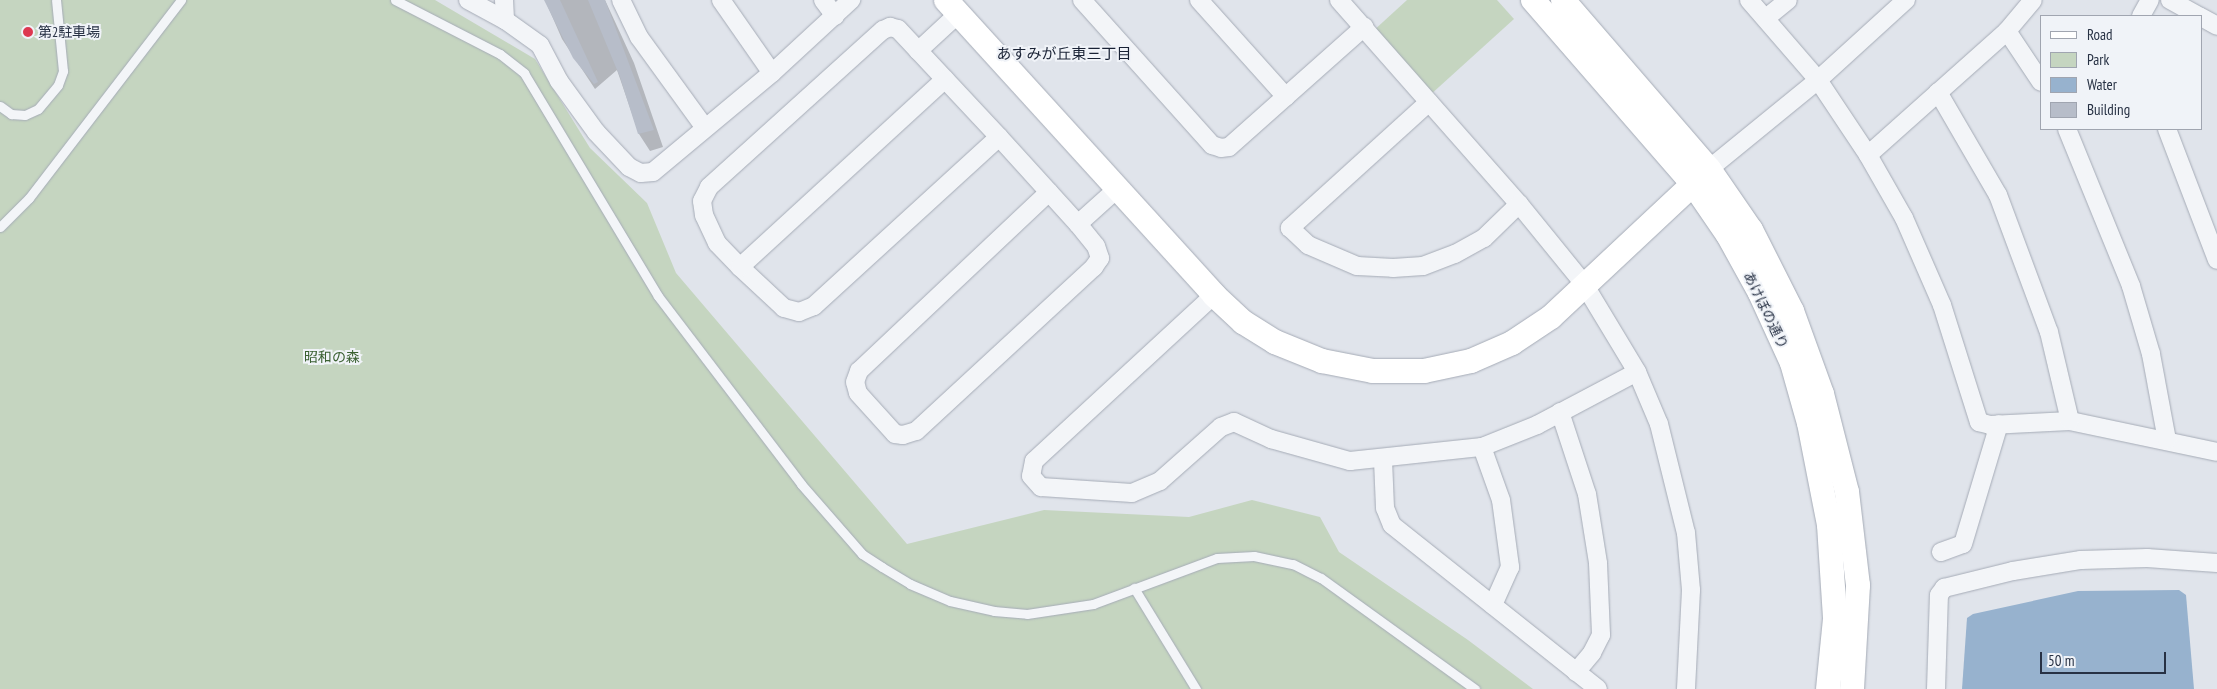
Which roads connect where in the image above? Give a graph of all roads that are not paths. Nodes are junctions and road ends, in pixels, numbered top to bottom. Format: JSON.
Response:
{"nodes":[{"id":1,"x":56,"y":0,"type":"edge"},
{"id":2,"x":181,"y":0,"type":"edge"},
{"id":3,"x":396,"y":0,"type":"edge"},
{"id":4,"x":468,"y":0,"type":"edge"},
{"id":5,"x":504,"y":0,"type":"edge"},
{"id":6,"x":621,"y":0,"type":"edge"},
{"id":7,"x":720,"y":0,"type":"edge"},
{"id":8,"x":823,"y":0,"type":"edge"},
{"id":9,"x":850,"y":0,"type":"edge"},
{"id":10,"x":1082,"y":0,"type":"edge"},
{"id":11,"x":1199,"y":0,"type":"edge"},
{"id":12,"x":1339,"y":0,"type":"edge"},
{"id":13,"x":1533,"y":0,"type":"edge"},
{"id":14,"x":1563,"y":0,"type":"edge"},
{"id":15,"x":1749,"y":0,"type":"edge"},
{"id":16,"x":1788,"y":0,"type":"edge"},
{"id":17,"x":1906,"y":0,"type":"edge"},
{"id":18,"x":2033,"y":0,"type":"edge"},
{"id":19,"x":2150,"y":0,"type":"edge"},
{"id":20,"x":2170,"y":0,"type":"edge"},
{"id":21,"x":952,"y":7,"type":"edge"},
{"id":22,"x":2142,"y":15,"type":"edge"},
{"id":23,"x":2196,"y":15,"type":"edge"},
{"id":24,"x":835,"y":16,"type":"junction"},
{"id":25,"x":1766,"y":18,"type":"junction"},
{"id":26,"x":2202,"y":18,"type":"edge"},
{"id":27,"x":505,"y":20,"type":"junction"},
{"id":28,"x":2217,"y":26,"type":"edge"},
{"id":29,"x":1364,"y":28,"type":"junction"},
{"id":30,"x":2007,"y":30,"type":"junction"},
{"id":31,"x":918,"y":51,"type":"junction"},
{"id":32,"x":772,"y":73,"type":"junction"},
{"id":33,"x":944,"y":79,"type":"junction"},
{"id":34,"x":1818,"y":80,"type":"junction"},
{"id":35,"x":2040,"y":80,"type":"edge"},
{"id":36,"x":1938,"y":92,"type":"junction"},
{"id":37,"x":1286,"y":97,"type":"junction"},
{"id":38,"x":1429,"y":102,"type":"junction"},
{"id":39,"x":0,"y":106,"type":"edge"},
{"id":40,"x":705,"y":128,"type":"junction"},
{"id":41,"x":2066,"y":130,"type":"edge"},
{"id":42,"x":2167,"y":130,"type":"edge"},
{"id":43,"x":1000,"y":137,"type":"junction"},
{"id":44,"x":1868,"y":155,"type":"junction"},
{"id":45,"x":1701,"y":177,"type":"junction"},
{"id":46,"x":1118,"y":188,"type":"junction"},
{"id":47,"x":1049,"y":192,"type":"junction"},
{"id":48,"x":1519,"y":204,"type":"junction"},
{"id":49,"x":1078,"y":224,"type":"junction"},
{"id":50,"x":0,"y":227,"type":"edge"},
{"id":51,"x":2217,"y":260,"type":"edge"},
{"id":52,"x":740,"y":267,"type":"junction"},
{"id":53,"x":1584,"y":284,"type":"junction"},
{"id":54,"x":1214,"y":295,"type":"junction"},
{"id":55,"x":1637,"y":372,"type":"junction"},
{"id":56,"x":1560,"y":412,"type":"junction"},
{"id":57,"x":2070,"y":421,"type":"junction"},
{"id":58,"x":1999,"y":424,"type":"junction"},
{"id":59,"x":2167,"y":440,"type":"junction"},
{"id":60,"x":1482,"y":447,"type":"junction"},
{"id":61,"x":2217,"y":452,"type":"edge"},
{"id":62,"x":1383,"y":460,"type":"junction"},
{"id":63,"x":1941,"y":552,"type":"dead end"},
{"id":64,"x":2217,"y":563,"type":"edge"},
{"id":65,"x":1134,"y":588,"type":"junction"},
{"id":66,"x":1493,"y":605,"type":"junction"},
{"id":67,"x":1576,"y":672,"type":"junction"},
{"id":68,"x":1196,"y":689,"type":"edge"},
{"id":69,"x":1475,"y":689,"type":"edge"},
{"id":70,"x":1598,"y":689,"type":"edge"},
{"id":71,"x":1686,"y":689,"type":"edge"},
{"id":72,"x":1828,"y":689,"type":"edge"},
{"id":73,"x":1852,"y":689,"type":"edge"},
{"id":74,"x":1936,"y":689,"type":"edge"}],
"edges":[{"from":1,"to":39,"type":"lane"},
{"from":2,"to":50,"type":"lane"},
{"from":3,"to":65,"type":"lane"},
{"from":4,"to":27,"type":"street"},
{"from":5,"to":27,"type":"street"},
{"from":6,"to":40,"type":"street"},
{"from":7,"to":32,"type":"street"},
{"from":8,"to":24,"type":"street"},
{"from":9,"to":24,"type":"street"},
{"from":10,"to":37,"type":"street"},
{"from":11,"to":37,"type":"street"},
{"from":12,"to":29,"type":"street"},
{"from":13,"to":45,"type":"street","name":"あけぼの通り"},
{"from":14,"to":45,"type":"street","name":"あけぼの通り"},
{"from":15,"to":25,"type":"street"},
{"from":16,"to":25,"type":"street"},
{"from":17,"to":34,"type":"street"},
{"from":18,"to":30,"type":"street"},
{"from":19,"to":22,"type":"street"},
{"from":20,"to":23,"type":"street"},
{"from":21,"to":31,"type":"street"},
{"from":21,"to":46,"type":"street"},
{"from":24,"to":32,"type":"street"},
{"from":25,"to":34,"type":"street"},
{"from":26,"to":28,"type":"street"},
{"from":27,"to":40,"type":"street"},
{"from":29,"to":37,"type":"street"},
{"from":29,"to":38,"type":"street"},
{"from":30,"to":35,"type":"street"},
{"from":30,"to":36,"type":"street"},
{"from":31,"to":33,"type":"street"},
{"from":31,"to":52,"type":"street"},
{"from":32,"to":40,"type":"street"},
{"from":33,"to":43,"type":"street"},
{"from":33,"to":52,"type":"street"},
{"from":34,"to":44,"type":"street"},
{"from":34,"to":45,"type":"street"},
{"from":36,"to":44,"type":"street"},
{"from":36,"to":57,"type":"street"},
{"from":38,"to":48,"type":"street"},
{"from":38,"to":48,"type":"street"},
{"from":41,"to":59,"type":"street"},
{"from":42,"to":51,"type":"street"},
{"from":43,"to":47,"type":"street"},
{"from":43,"to":52,"type":"street"},
{"from":44,"to":58,"type":"street"},
{"from":45,"to":53,"type":"street"},
{"from":45,"to":72,"type":"street","name":"あけぼの通り"},
{"from":45,"to":73,"type":"street","name":"あけぼの通り"},
{"from":46,"to":49,"type":"street"},
{"from":46,"to":54,"type":"street"},
{"from":47,"to":49,"type":"street"},
{"from":47,"to":49,"type":"street"},
{"from":48,"to":53,"type":"street"},
{"from":53,"to":54,"type":"street"},
{"from":53,"to":55,"type":"street"},
{"from":54,"to":62,"type":"street"},
{"from":55,"to":56,"type":"street"},
{"from":55,"to":71,"type":"street"},
{"from":56,"to":60,"type":"street"},
{"from":56,"to":67,"type":"street"},
{"from":57,"to":58,"type":"street"},
{"from":57,"to":59,"type":"street"},
{"from":58,"to":63,"type":"street"},
{"from":59,"to":61,"type":"street"},
{"from":60,"to":62,"type":"street"},
{"from":60,"to":66,"type":"street"},
{"from":62,"to":66,"type":"street"},
{"from":64,"to":74,"type":"street"},
{"from":65,"to":68,"type":"lane"},
{"from":65,"to":69,"type":"lane"},
{"from":66,"to":67,"type":"street"},
{"from":67,"to":70,"type":"street"}]}
